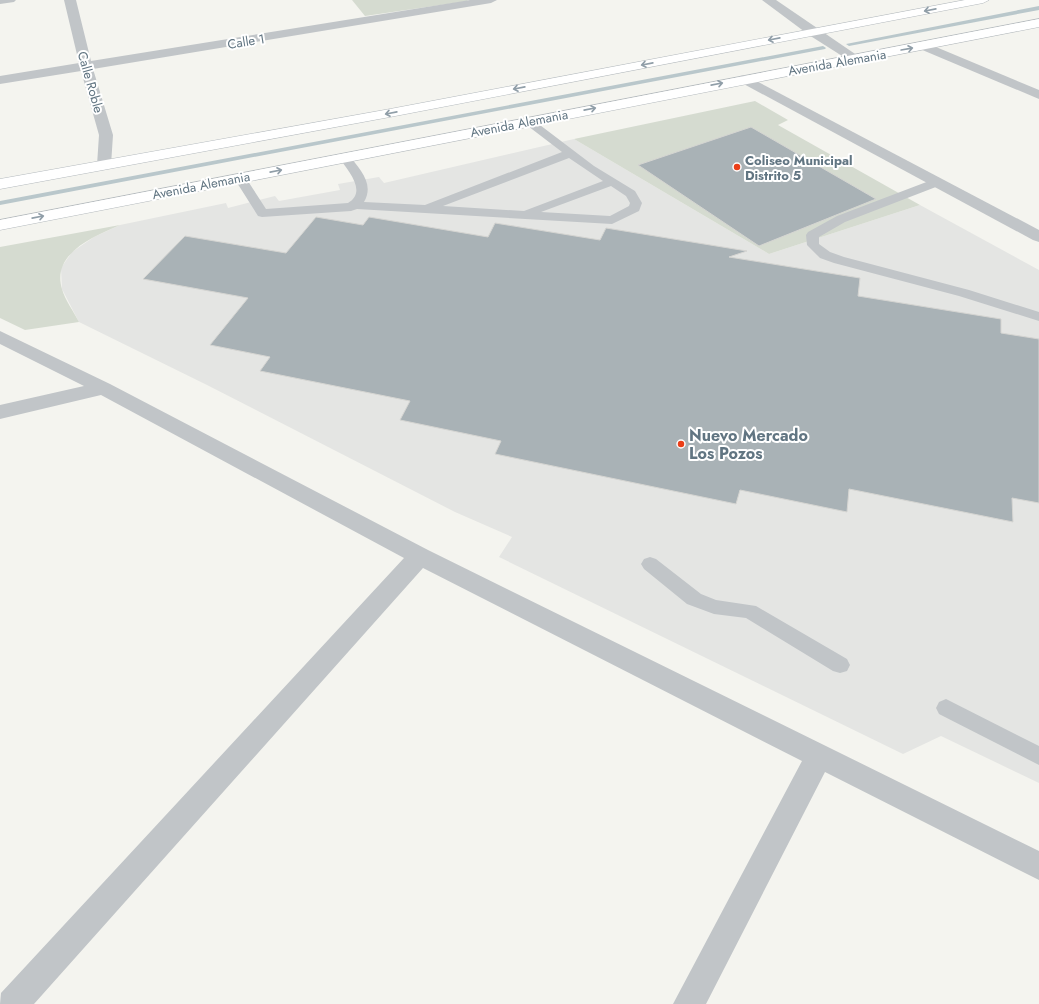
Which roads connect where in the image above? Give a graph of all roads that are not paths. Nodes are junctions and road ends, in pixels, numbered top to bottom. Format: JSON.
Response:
{"nodes":[{"id":1,"x":10,"y":0,"type":"edge"},
{"id":2,"x":70,"y":0,"type":"edge"},
{"id":3,"x":491,"y":0,"type":"edge"},
{"id":4,"x":768,"y":0,"type":"edge"},
{"id":5,"x":982,"y":0,"type":"edge"},
{"id":6,"x":0,"y":1,"type":"edge"},
{"id":7,"x":1039,"y":24,"type":"edge"},
{"id":8,"x":813,"y":32,"type":"junction"},
{"id":9,"x":924,"y":46,"type":"junction"},
{"id":10,"x":855,"y":58,"type":"junction"},
{"id":11,"x":86,"y":67,"type":"junction"},
{"id":12,"x":745,"y":79,"type":"junction"},
{"id":13,"x":0,"y":80,"type":"edge"},
{"id":14,"x":1039,"y":94,"type":"edge"},
{"id":15,"x":528,"y":121,"type":"junction"},
{"id":16,"x":570,"y":153,"type":"junction"},
{"id":17,"x":344,"y":157,"type":"junction"},
{"id":18,"x":104,"y":165,"type":"junction"},
{"id":19,"x":240,"y":178,"type":"junction"},
{"id":20,"x":612,"y":182,"type":"junction"},
{"id":21,"x":937,"y":182,"type":"junction"},
{"id":22,"x":0,"y":184,"type":"edge"},
{"id":23,"x":357,"y":205,"type":"junction"},
{"id":24,"x":425,"y":209,"type":"junction"},
{"id":25,"x":523,"y":215,"type":"junction"},
{"id":26,"x":0,"y":225,"type":"edge"},
{"id":27,"x":1039,"y":236,"type":"edge"},
{"id":28,"x":1039,"y":317,"type":"edge"},
{"id":29,"x":0,"y":337,"type":"edge"},
{"id":30,"x":103,"y":388,"type":"junction"},
{"id":31,"x":0,"y":412,"type":"edge"},
{"id":32,"x":420,"y":556,"type":"junction"},
{"id":33,"x":650,"y":564,"type":"dead end"},
{"id":34,"x":840,"y":665,"type":"dead end"},
{"id":35,"x":946,"y":708,"type":"dead end"},
{"id":36,"x":819,"y":756,"type":"junction"},
{"id":37,"x":1039,"y":756,"type":"edge"},
{"id":38,"x":1039,"y":866,"type":"edge"},
{"id":39,"x":12,"y":1004,"type":"edge"},
{"id":40,"x":689,"y":1004,"type":"edge"}],
"edges":[{"from":1,"to":6,"type":"street"},
{"from":2,"to":11,"type":"street","name":"Calle Roble"},
{"from":3,"to":11,"type":"street","name":"Calle 1"},
{"from":4,"to":8,"type":"street"},
{"from":5,"to":8,"type":"main road","one_way":true},
{"from":7,"to":9,"type":"main road","name":"Avenida Alemania"},
{"from":8,"to":10,"type":"street"},
{"from":8,"to":18,"type":"main road","one_way":true},
{"from":10,"to":9,"type":"main road","name":"Avenida Alemania","one_way":true},
{"from":9,"to":14,"type":"street"},
{"from":10,"to":12,"type":"main road","name":"Avenida Alemania"},
{"from":11,"to":13,"type":"street","name":"Calle 1"},
{"from":11,"to":18,"type":"street","name":"Calle Roble"},
{"from":15,"to":12,"type":"main road","name":"Avenida Alemania","one_way":true},
{"from":12,"to":21,"type":"street"},
{"from":15,"to":16,"type":"lane"},
{"from":15,"to":17,"type":"main road","name":"Avenida Alemania"},
{"from":16,"to":20,"type":"lane"},
{"from":16,"to":24,"type":"lane"},
{"from":19,"to":17,"type":"main road","name":"Avenida Alemania","one_way":true},
{"from":17,"to":23,"type":"lane"},
{"from":18,"to":22,"type":"main road"},
{"from":19,"to":23,"type":"lane"},
{"from":26,"to":19,"type":"main road","name":"Avenida Alemania","one_way":true},
{"from":20,"to":25,"type":"lane"},
{"from":20,"to":25,"type":"lane"},
{"from":21,"to":27,"type":"street"},
{"from":21,"to":28,"type":"lane"},
{"from":23,"to":24,"type":"lane"},
{"from":24,"to":25,"type":"lane"},
{"from":29,"to":30,"type":"street"},
{"from":30,"to":31,"type":"street"},
{"from":30,"to":32,"type":"street"},
{"from":32,"to":36,"type":"street"},
{"from":32,"to":39,"type":"street"},
{"from":33,"to":34,"type":"lane"},
{"from":35,"to":37,"type":"lane"},
{"from":36,"to":38,"type":"street"},
{"from":36,"to":40,"type":"street"}]}
